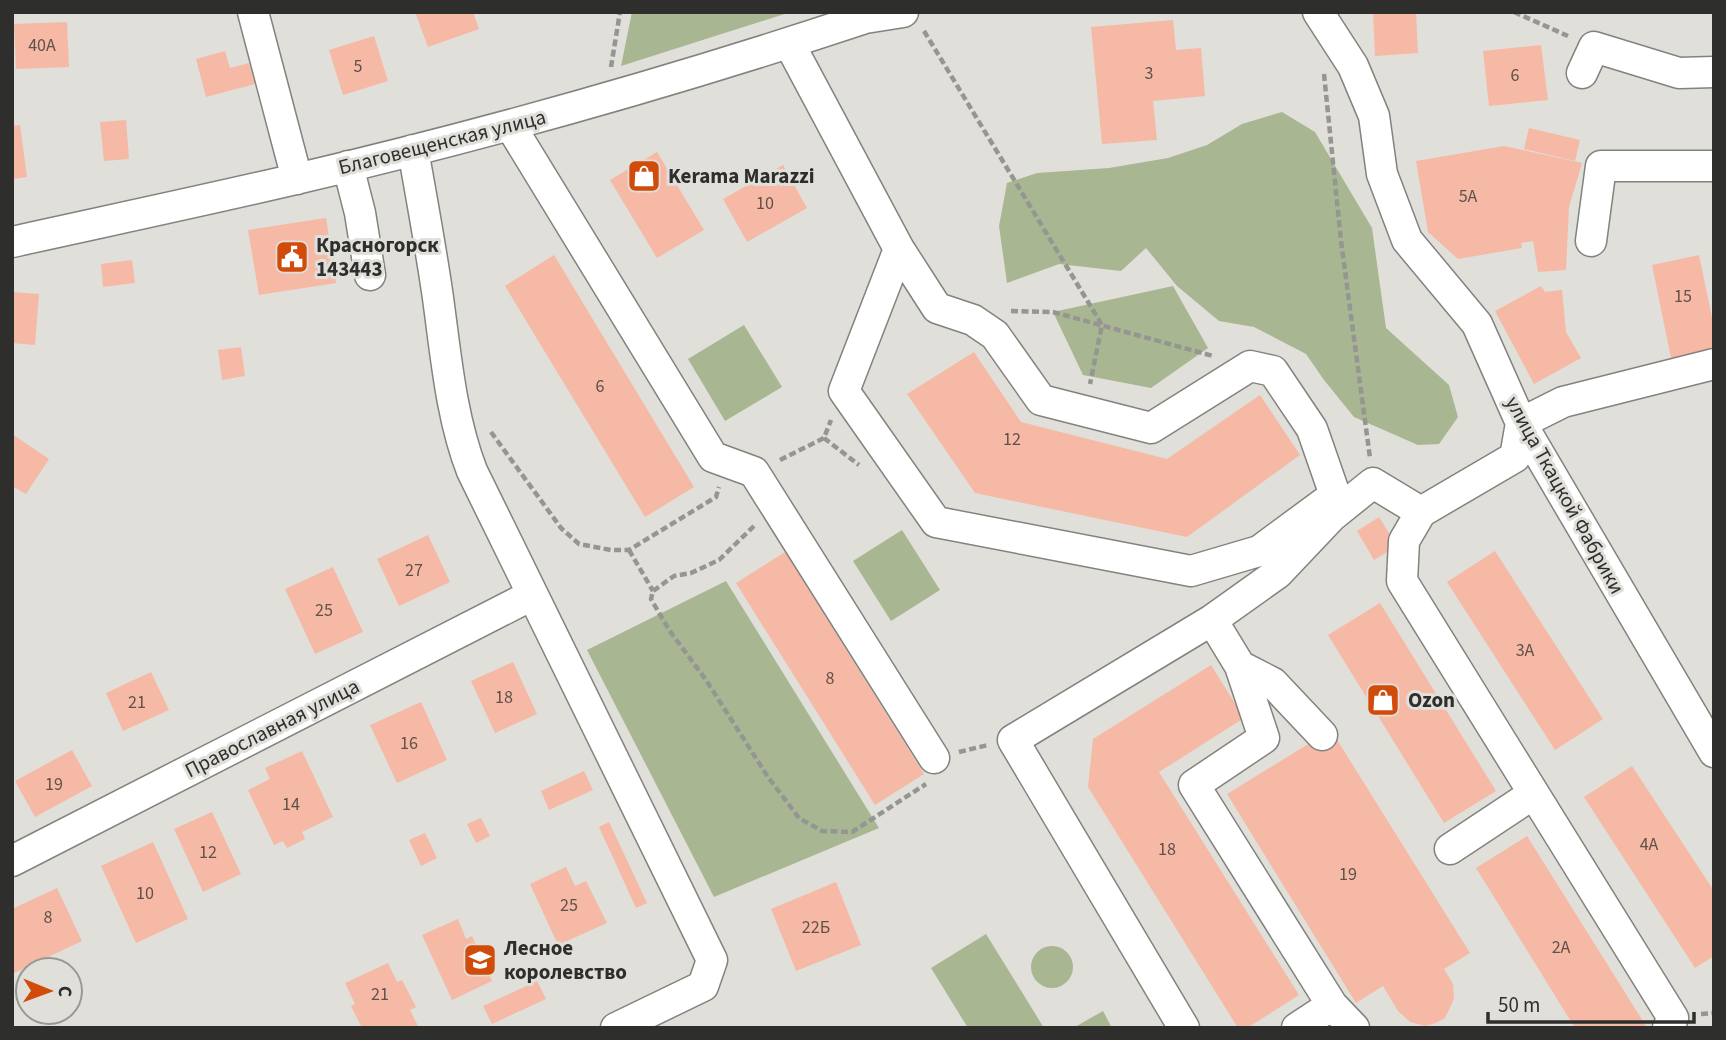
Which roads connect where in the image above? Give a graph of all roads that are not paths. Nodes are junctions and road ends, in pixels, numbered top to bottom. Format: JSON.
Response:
{"nodes":[{"id":1,"x":253,"y":12,"type":"edge"},
{"id":2,"x":862,"y":15,"type":"edge"},
{"id":3,"x":911,"y":18,"type":"edge"},
{"id":4,"x":1323,"y":18,"type":"edge"},
{"id":5,"x":789,"y":43,"type":"junction"},
{"id":6,"x":1588,"y":60,"type":"road end"},
{"id":7,"x":1714,"y":72,"type":"edge"},
{"id":8,"x":510,"y":125,"type":"junction"},
{"id":9,"x":413,"y":150,"type":"junction"},
{"id":10,"x":348,"y":166,"type":"junction"},
{"id":11,"x":1714,"y":166,"type":"edge"},
{"id":12,"x":297,"y":179,"type":"junction"},
{"id":13,"x":1591,"y":241,"type":"dead end"},
{"id":14,"x":12,"y":242,"type":"edge"},
{"id":15,"x":899,"y":249,"type":"junction"},
{"id":16,"x":370,"y":275,"type":"dead end"},
{"id":17,"x":1714,"y":363,"type":"edge"},
{"id":18,"x":1521,"y":423,"type":"junction"},
{"id":19,"x":1333,"y":505,"type":"junction"},
{"id":20,"x":1421,"y":512,"type":"junction"},
{"id":21,"x":532,"y":595,"type":"junction"},
{"id":22,"x":1212,"y":620,"type":"junction"},
{"id":23,"x":1240,"y":666,"type":"junction"},
{"id":24,"x":1705,"y":715,"type":"edge"},
{"id":25,"x":1322,"y":735,"type":"dead end"},
{"id":26,"x":1714,"y":752,"type":"edge"},
{"id":27,"x":934,"y":758,"type":"road end"},
{"id":28,"x":1533,"y":794,"type":"junction"},
{"id":29,"x":1450,"y":849,"type":"dead end"},
{"id":30,"x":12,"y":860,"type":"edge"},
{"id":31,"x":1332,"y":1004,"type":"junction"},
{"id":32,"x":616,"y":1028,"type":"edge"},
{"id":33,"x":1184,"y":1028,"type":"edge"},
{"id":34,"x":1297,"y":1028,"type":"edge"},
{"id":35,"x":1354,"y":1028,"type":"edge"},
{"id":36,"x":1668,"y":1028,"type":"edge"}],
"edges":[{"from":1,"to":12,"type":"street"},
{"from":2,"to":3,"type":"street","name":"Благовещенская улица"},
{"from":2,"to":5,"type":"street","name":"Благовещенская улица"},
{"from":4,"to":18,"type":"street","name":"улица Ткацкой Фабрики"},
{"from":5,"to":8,"type":"street","name":"Благовещенская улица"},
{"from":5,"to":15,"type":"street"},
{"from":6,"to":7,"type":"street"},
{"from":8,"to":9,"type":"street","name":"Благовещенская улица"},
{"from":8,"to":27,"type":"street"},
{"from":9,"to":10,"type":"street","name":"Благовещенская улица"},
{"from":9,"to":21,"type":"street"},
{"from":10,"to":12,"type":"street","name":"Благовещенская улица"},
{"from":10,"to":16,"type":"street"},
{"from":11,"to":13,"type":"street"},
{"from":12,"to":14,"type":"street","name":"Благовещенская улица"},
{"from":15,"to":19,"type":"street"},
{"from":15,"to":19,"type":"street"},
{"from":17,"to":18,"type":"street"},
{"from":18,"to":20,"type":"street"},
{"from":18,"to":24,"type":"street","name":"улица Ткацкой Фабрики"},
{"from":19,"to":20,"type":"street"},
{"from":19,"to":22,"type":"street"},
{"from":20,"to":28,"type":"street"},
{"from":21,"to":30,"type":"street","name":"Православная улица"},
{"from":21,"to":32,"type":"street"},
{"from":22,"to":23,"type":"street"},
{"from":22,"to":33,"type":"street"},
{"from":23,"to":25,"type":"street"},
{"from":23,"to":31,"type":"street"},
{"from":24,"to":26,"type":"street","name":"улица Ткацкой Фабрики"},
{"from":28,"to":29,"type":"street"},
{"from":28,"to":36,"type":"street"},
{"from":31,"to":34,"type":"street"},
{"from":31,"to":35,"type":"street"}]}
